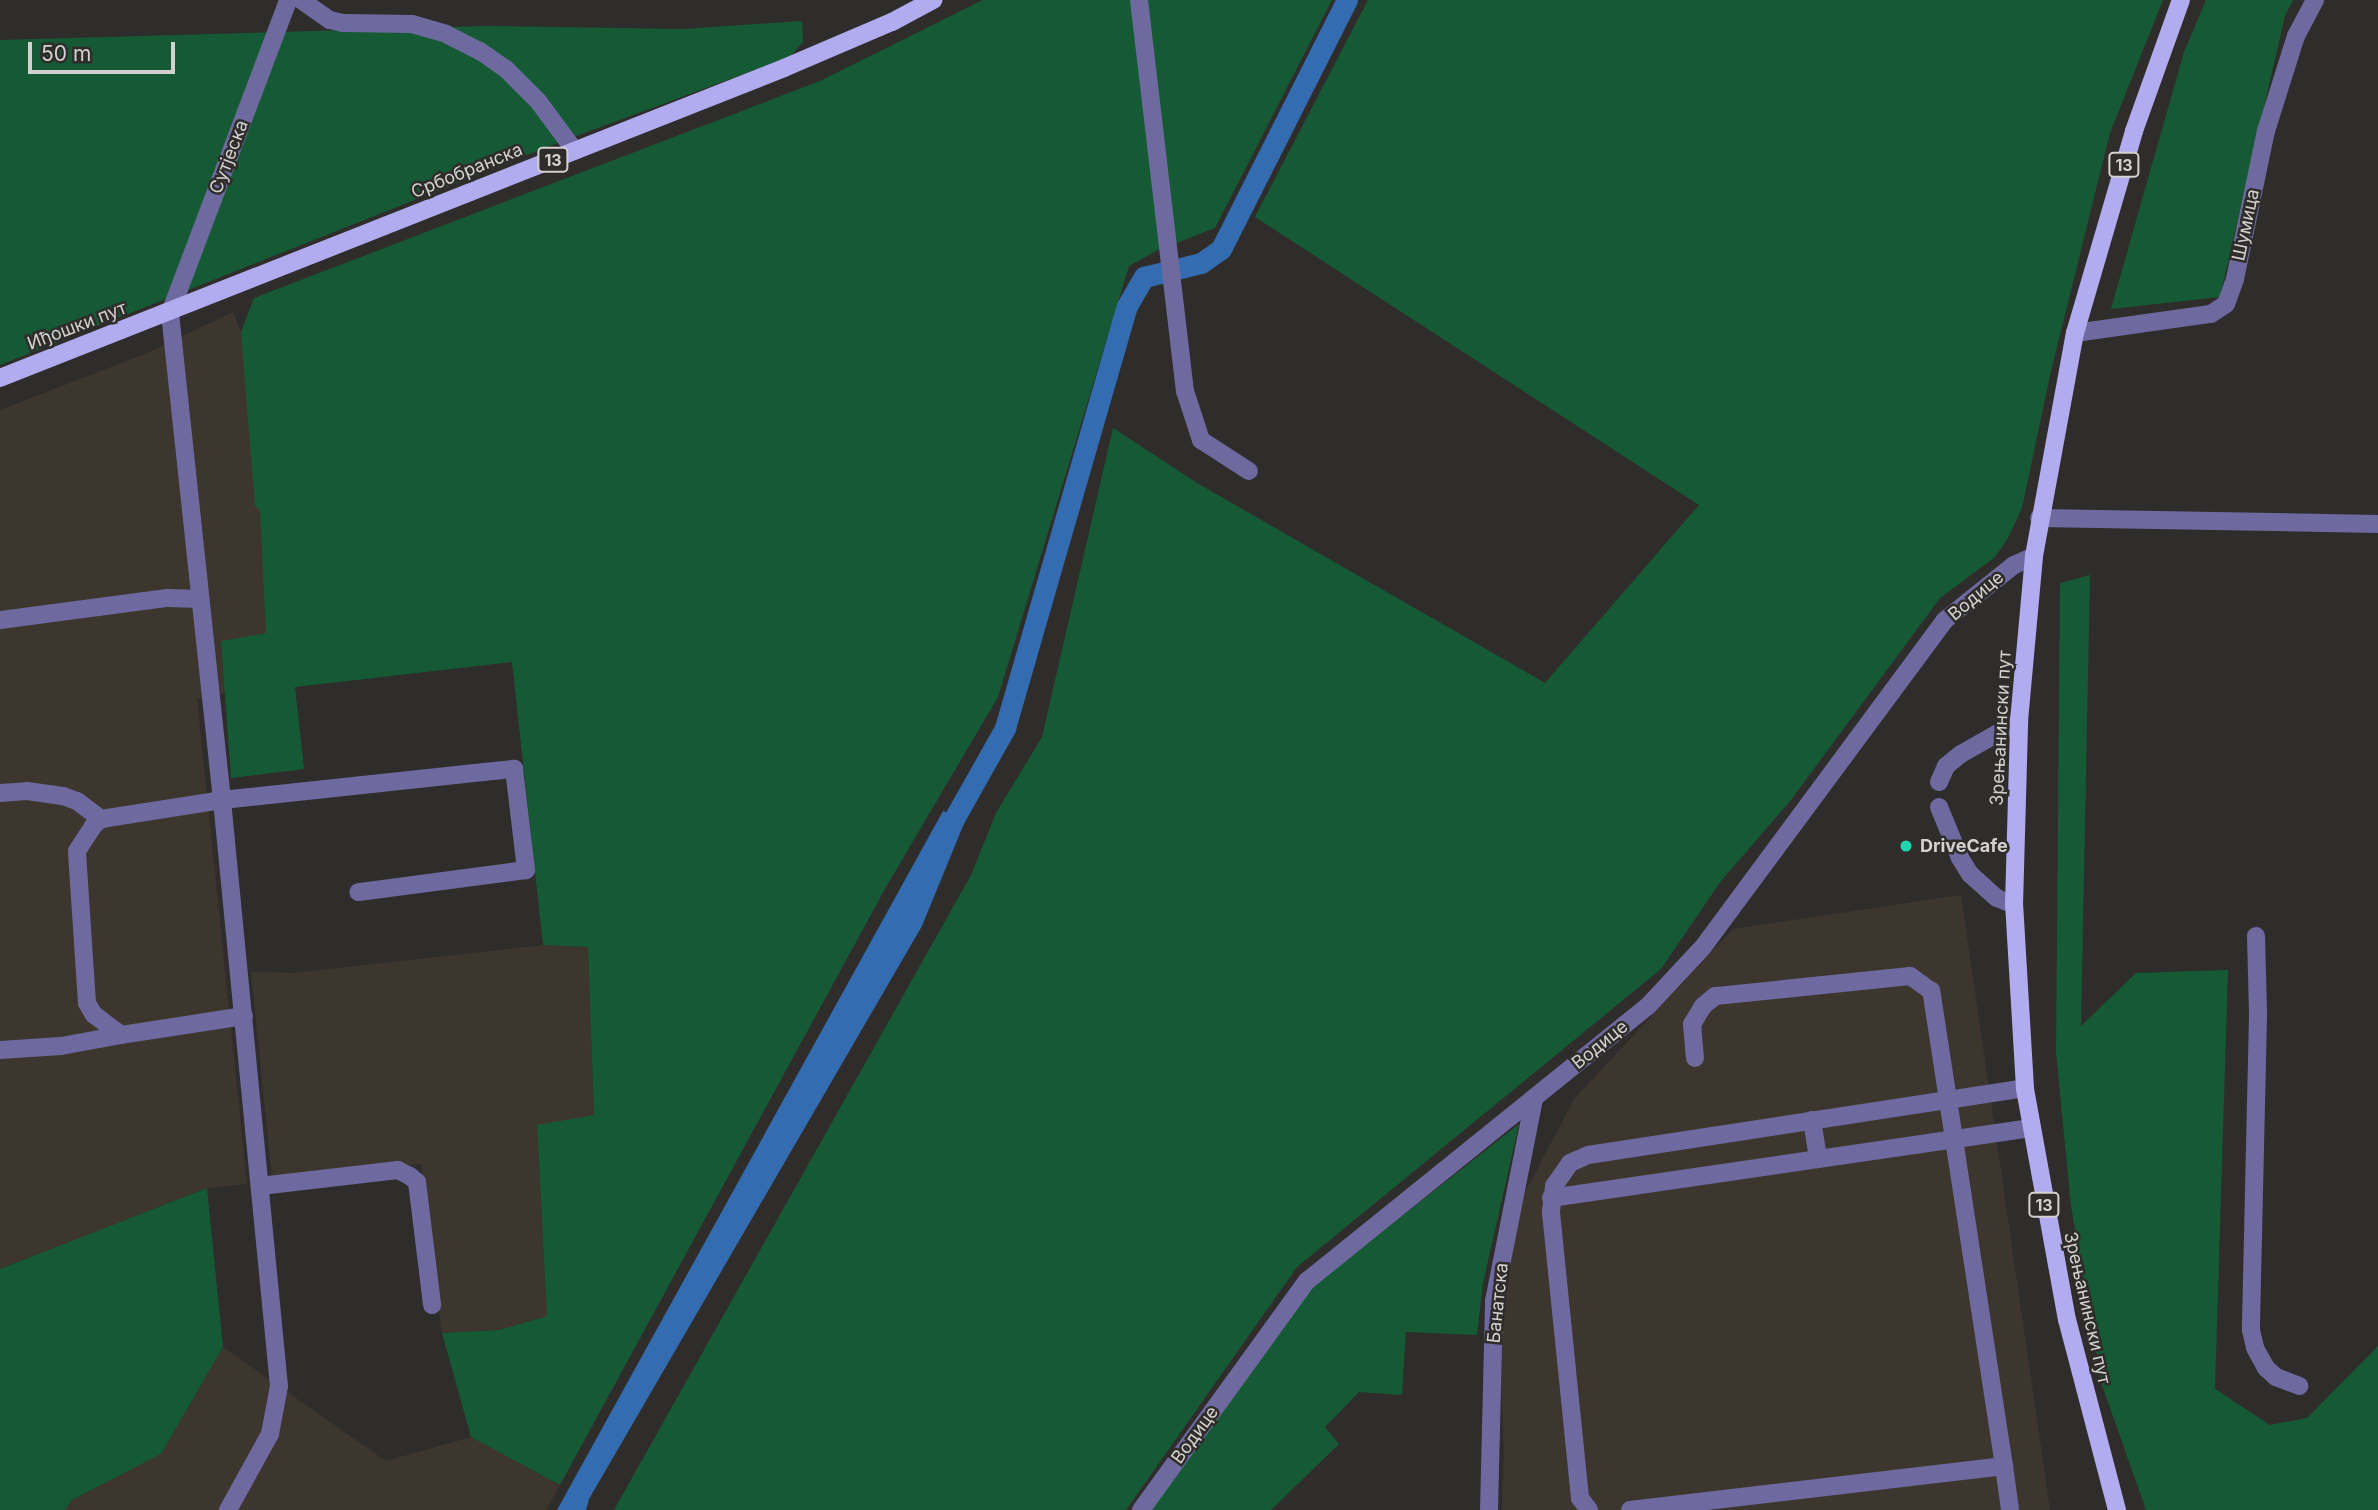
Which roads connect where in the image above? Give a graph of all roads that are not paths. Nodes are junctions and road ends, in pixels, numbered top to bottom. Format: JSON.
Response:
{"nodes":[{"id":1,"x":288,"y":0,"type":"edge"},
{"id":2,"x":301,"y":0,"type":"edge"},
{"id":3,"x":933,"y":0,"type":"edge"},
{"id":4,"x":1139,"y":0,"type":"edge"},
{"id":5,"x":2181,"y":0,"type":"edge"},
{"id":6,"x":2315,"y":0,"type":"edge"},
{"id":7,"x":575,"y":151,"type":"junction"},
{"id":8,"x":170,"y":313,"type":"junction"},
{"id":9,"x":2075,"y":333,"type":"junction"},
{"id":10,"x":0,"y":378,"type":"edge"},
{"id":11,"x":1248,"y":471,"type":"dead end"},
{"id":12,"x":2039,"y":518,"type":"junction"},
{"id":13,"x":2378,"y":523,"type":"edge"},
{"id":14,"x":2034,"y":556,"type":"junction"},
{"id":15,"x":200,"y":599,"type":"junction"},
{"id":16,"x":0,"y":620,"type":"edge"},
{"id":17,"x":2019,"y":721,"type":"junction"},
{"id":18,"x":1939,"y":782,"type":"dead end"},
{"id":19,"x":0,"y":793,"type":"edge"},
{"id":20,"x":222,"y":800,"type":"junction"},
{"id":21,"x":1939,"y":807,"type":"dead end"},
{"id":22,"x":101,"y":819,"type":"junction"},
{"id":23,"x":358,"y":892,"type":"dead end"},
{"id":24,"x":2014,"y":905,"type":"junction"},
{"id":25,"x":2256,"y":936,"type":"dead end"},
{"id":26,"x":244,"y":1016,"type":"junction"},
{"id":27,"x":121,"y":1035,"type":"junction"},
{"id":28,"x":0,"y":1050,"type":"edge"},
{"id":29,"x":1695,"y":1058,"type":"dead end"},
{"id":30,"x":2025,"y":1088,"type":"junction"},
{"id":31,"x":1534,"y":1099,"type":"junction"},
{"id":32,"x":1946,"y":1100,"type":"junction"},
{"id":33,"x":1812,"y":1120,"type":"junction"},
{"id":34,"x":2031,"y":1128,"type":"junction"},
{"id":35,"x":1952,"y":1139,"type":"junction"},
{"id":36,"x":1818,"y":1158,"type":"junction"},
{"id":37,"x":260,"y":1186,"type":"junction"},
{"id":38,"x":1551,"y":1198,"type":"junction"},
{"id":39,"x":432,"y":1305,"type":"dead end"},
{"id":40,"x":2299,"y":1386,"type":"dead end"},
{"id":41,"x":2004,"y":1466,"type":"junction"},
{"id":42,"x":228,"y":1510,"type":"edge"},
{"id":43,"x":1141,"y":1510,"type":"edge"},
{"id":44,"x":1489,"y":1510,"type":"edge"},
{"id":45,"x":1590,"y":1510,"type":"edge"},
{"id":46,"x":1630,"y":1510,"type":"edge"},
{"id":47,"x":2010,"y":1510,"type":"edge"},
{"id":48,"x":2117,"y":1510,"type":"edge"}],
"edges":[{"from":1,"to":8,"type":"street","name":"Сутјеска"},
{"from":2,"to":7,"type":"street"},
{"from":3,"to":7,"type":"main road","name":"Србобранска","number":"13"},
{"from":4,"to":11,"type":"street"},
{"from":5,"to":9,"type":"main road","name":"Зрењанински пут","number":"13"},
{"from":6,"to":9,"type":"street","name":"Шумица"},
{"from":7,"to":8,"type":"main road","name":"Србобранска","number":"13"},
{"from":8,"to":10,"type":"main road","name":"Иђошки пут","number":"13"},
{"from":8,"to":15,"type":"street"},
{"from":9,"to":12,"type":"main road","name":"Зрењанински пут","number":"13"},
{"from":12,"to":13,"type":"street"},
{"from":12,"to":14,"type":"main road","name":"Зрењанински пут","number":"13"},
{"from":14,"to":17,"type":"main road","name":"Зрењанински пут","number":"13"},
{"from":14,"to":31,"type":"street","name":"Водице"},
{"from":15,"to":16,"type":"street"},
{"from":15,"to":20,"type":"street"},
{"from":17,"to":18,"type":"street"},
{"from":17,"to":24,"type":"main road","name":"Зрењанински пут","number":"13"},
{"from":19,"to":22,"type":"street"},
{"from":20,"to":22,"type":"street"},
{"from":20,"to":23,"type":"street"},
{"from":20,"to":26,"type":"street"},
{"from":21,"to":24,"type":"street"},
{"from":22,"to":27,"type":"street"},
{"from":24,"to":30,"type":"main road","name":"Зрењанински пут","number":"13"},
{"from":25,"to":40,"type":"street"},
{"from":26,"to":27,"type":"street"},
{"from":26,"to":37,"type":"street"},
{"from":27,"to":28,"type":"street"},
{"from":29,"to":32,"type":"street"},
{"from":30,"to":32,"type":"street"},
{"from":30,"to":34,"type":"main road","name":"Зрењанински пут","number":"13"},
{"from":31,"to":43,"type":"street","name":"Водице"},
{"from":31,"to":44,"type":"street","name":"Банатска"},
{"from":32,"to":33,"type":"street"},
{"from":32,"to":35,"type":"street"},
{"from":33,"to":36,"type":"street"},
{"from":33,"to":38,"type":"street"},
{"from":34,"to":35,"type":"street"},
{"from":34,"to":48,"type":"main road","name":"Зрењанински пут","number":"13"},
{"from":35,"to":36,"type":"street"},
{"from":35,"to":41,"type":"street"},
{"from":36,"to":38,"type":"street"},
{"from":37,"to":39,"type":"street"},
{"from":37,"to":42,"type":"street"},
{"from":38,"to":45,"type":"street"},
{"from":41,"to":46,"type":"street"},
{"from":41,"to":47,"type":"street"}]}
